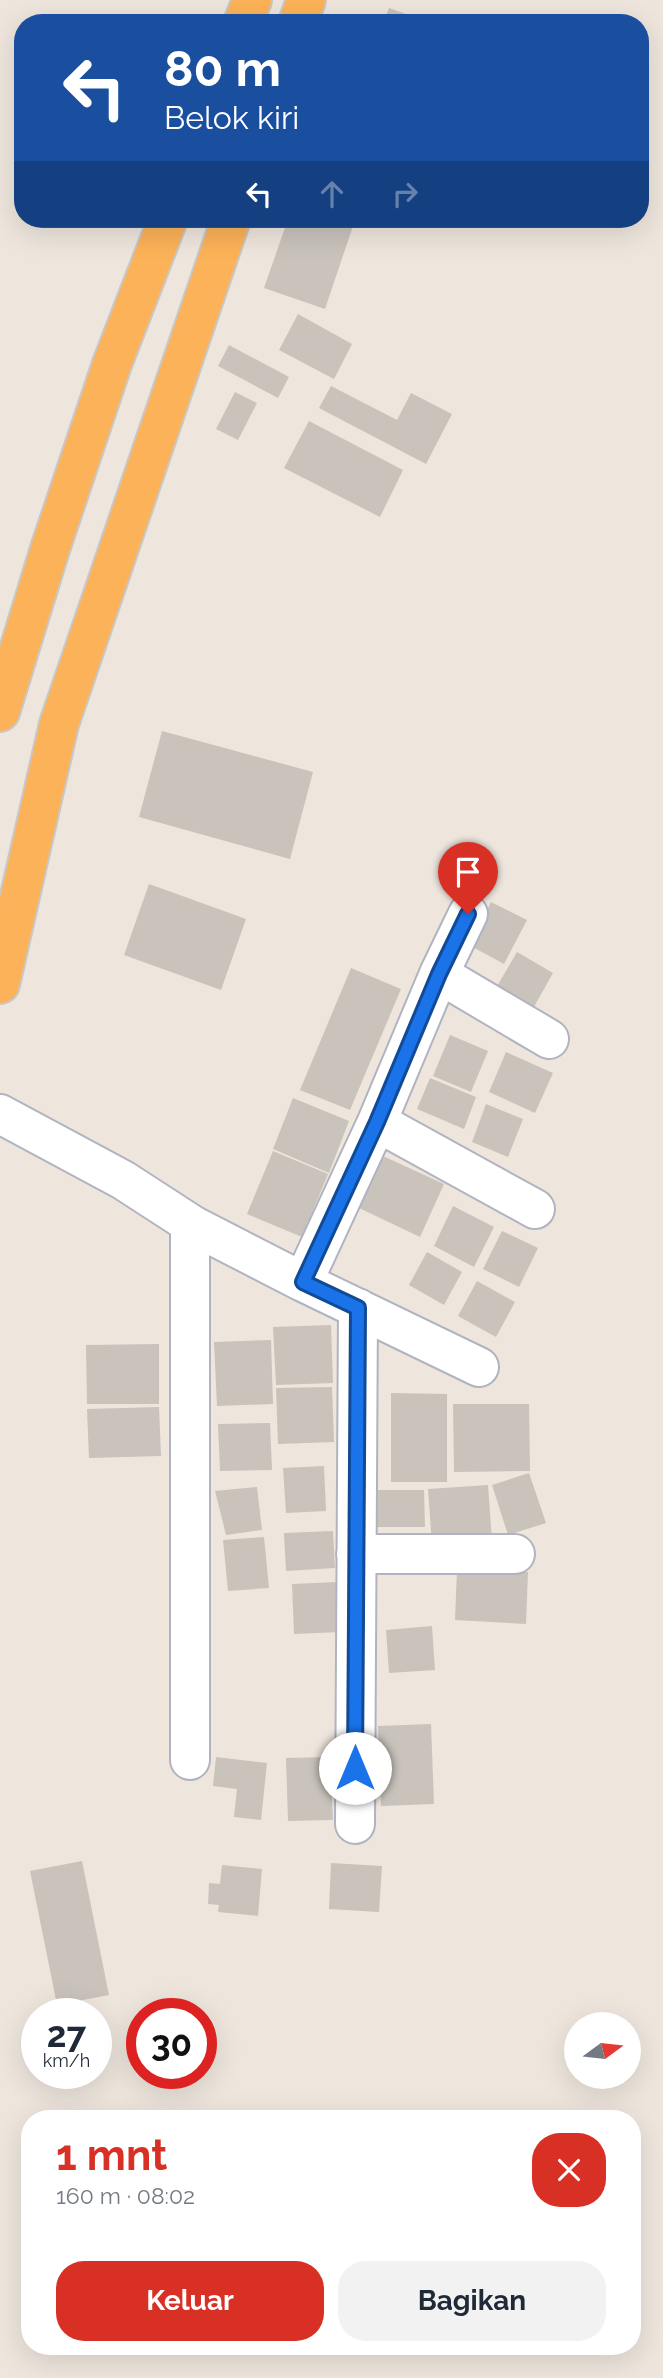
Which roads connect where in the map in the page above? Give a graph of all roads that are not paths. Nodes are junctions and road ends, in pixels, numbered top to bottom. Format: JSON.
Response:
{"nodes":[{"id":1,"x":165,"y":228,"type":"edge"},
{"id":2,"x":228,"y":228,"type":"edge"},
{"id":3,"x":0,"y":712,"type":"edge"},
{"id":4,"x":468,"y":914,"type":"dead end"},
{"id":5,"x":5,"y":934,"type":"edge"},
{"id":6,"x":439,"y":974,"type":"junction"},
{"id":7,"x":0,"y":984,"type":"edge"},
{"id":8,"x":549,"y":1039,"type":"dead end"},
{"id":9,"x":0,"y":1114,"type":"edge"},
{"id":10,"x":377,"y":1122,"type":"junction"},
{"id":11,"x":535,"y":1209,"type":"dead end"},
{"id":12,"x":190,"y":1224,"type":"junction"},
{"id":13,"x":303,"y":1282,"type":"junction"},
{"id":14,"x":358,"y":1308,"type":"junction"},
{"id":15,"x":479,"y":1367,"type":"dead end"},
{"id":16,"x":356,"y":1554,"type":"junction"},
{"id":17,"x":515,"y":1554,"type":"dead end"},
{"id":18,"x":190,"y":1760,"type":"dead end"},
{"id":19,"x":355,"y":1824,"type":"dead end"}],
"edges":[{"from":1,"to":3,"type":"highway"},
{"from":2,"to":5,"type":"highway"},
{"from":4,"to":6,"type":"street"},
{"from":5,"to":7,"type":"highway"},
{"from":6,"to":8,"type":"street"},
{"from":6,"to":10,"type":"street"},
{"from":9,"to":12,"type":"street"},
{"from":10,"to":11,"type":"street"},
{"from":10,"to":13,"type":"street"},
{"from":12,"to":13,"type":"street"},
{"from":12,"to":18,"type":"street"},
{"from":13,"to":14,"type":"street"},
{"from":14,"to":15,"type":"street"},
{"from":14,"to":16,"type":"street"},
{"from":16,"to":17,"type":"street"},
{"from":16,"to":19,"type":"street"}]}
